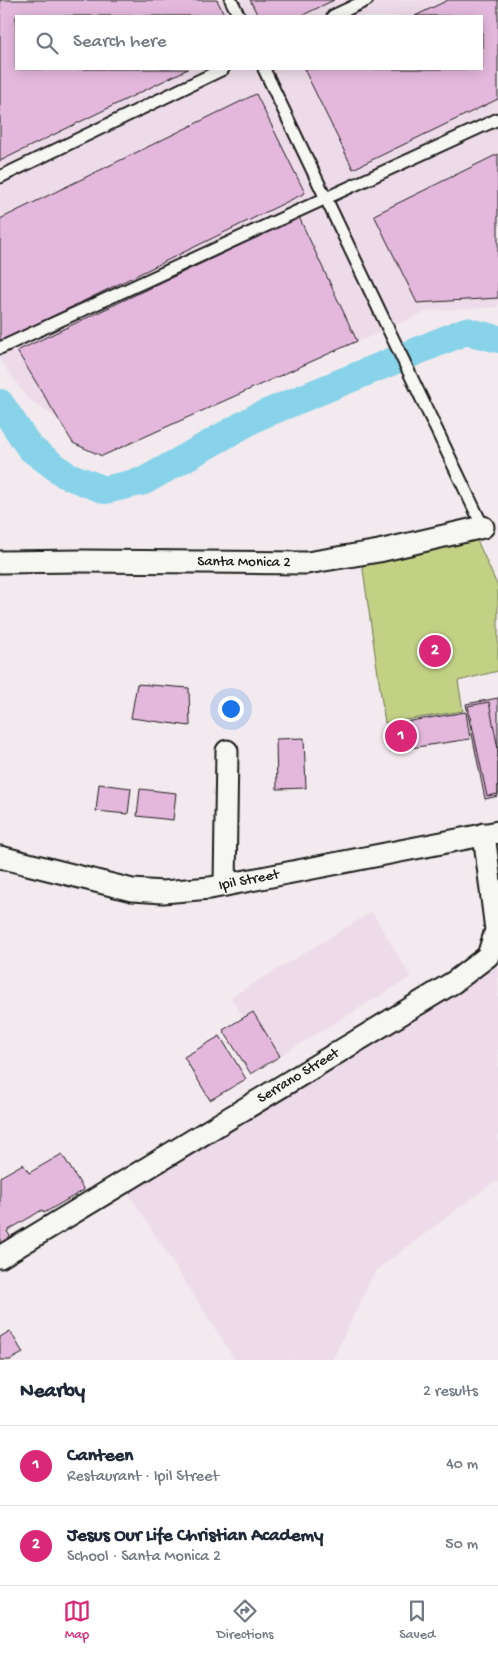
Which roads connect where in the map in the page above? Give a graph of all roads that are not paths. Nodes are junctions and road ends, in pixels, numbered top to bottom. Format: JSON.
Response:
{"nodes":[{"id":1,"x":231,"y":0,"type":"edge"},
{"id":2,"x":367,"y":0,"type":"edge"},
{"id":3,"x":238,"y":15,"type":"edge"},
{"id":4,"x":335,"y":15,"type":"edge"},
{"id":5,"x":221,"y":70,"type":"edge"},
{"id":6,"x":264,"y":70,"type":"edge"},
{"id":7,"x":498,"y":119,"type":"edge"},
{"id":8,"x":0,"y":177,"type":"edge"},
{"id":9,"x":325,"y":198,"type":"junction"},
{"id":10,"x":0,"y":348,"type":"edge"},
{"id":11,"x":482,"y":527,"type":"joint"},
{"id":12,"x":0,"y":562,"type":"edge"},
{"id":13,"x":227,"y":751,"type":"dead end"},
{"id":14,"x":491,"y":833,"type":"edge"},
{"id":15,"x":0,"y":858,"type":"edge"},
{"id":16,"x":225,"y":885,"type":"junction"},
{"id":17,"x":0,"y":1257,"type":"edge"}],
"edges":[{"from":1,"to":3,"type":"lane"},
{"from":2,"to":4,"type":"lane"},
{"from":5,"to":8,"type":"lane"},
{"from":6,"to":9,"type":"lane"},
{"from":7,"to":9,"type":"lane"},
{"from":9,"to":10,"type":"lane"},
{"from":9,"to":11,"type":"lane"},
{"from":11,"to":12,"type":"street","name":"Santa Monica 2"},
{"from":13,"to":16,"type":"street"},
{"from":14,"to":16,"type":"street","name":"Ipil Street"},
{"from":14,"to":17,"type":"street","name":"Serrano Street"},
{"from":15,"to":16,"type":"street","name":"Ipil Street"}]}
